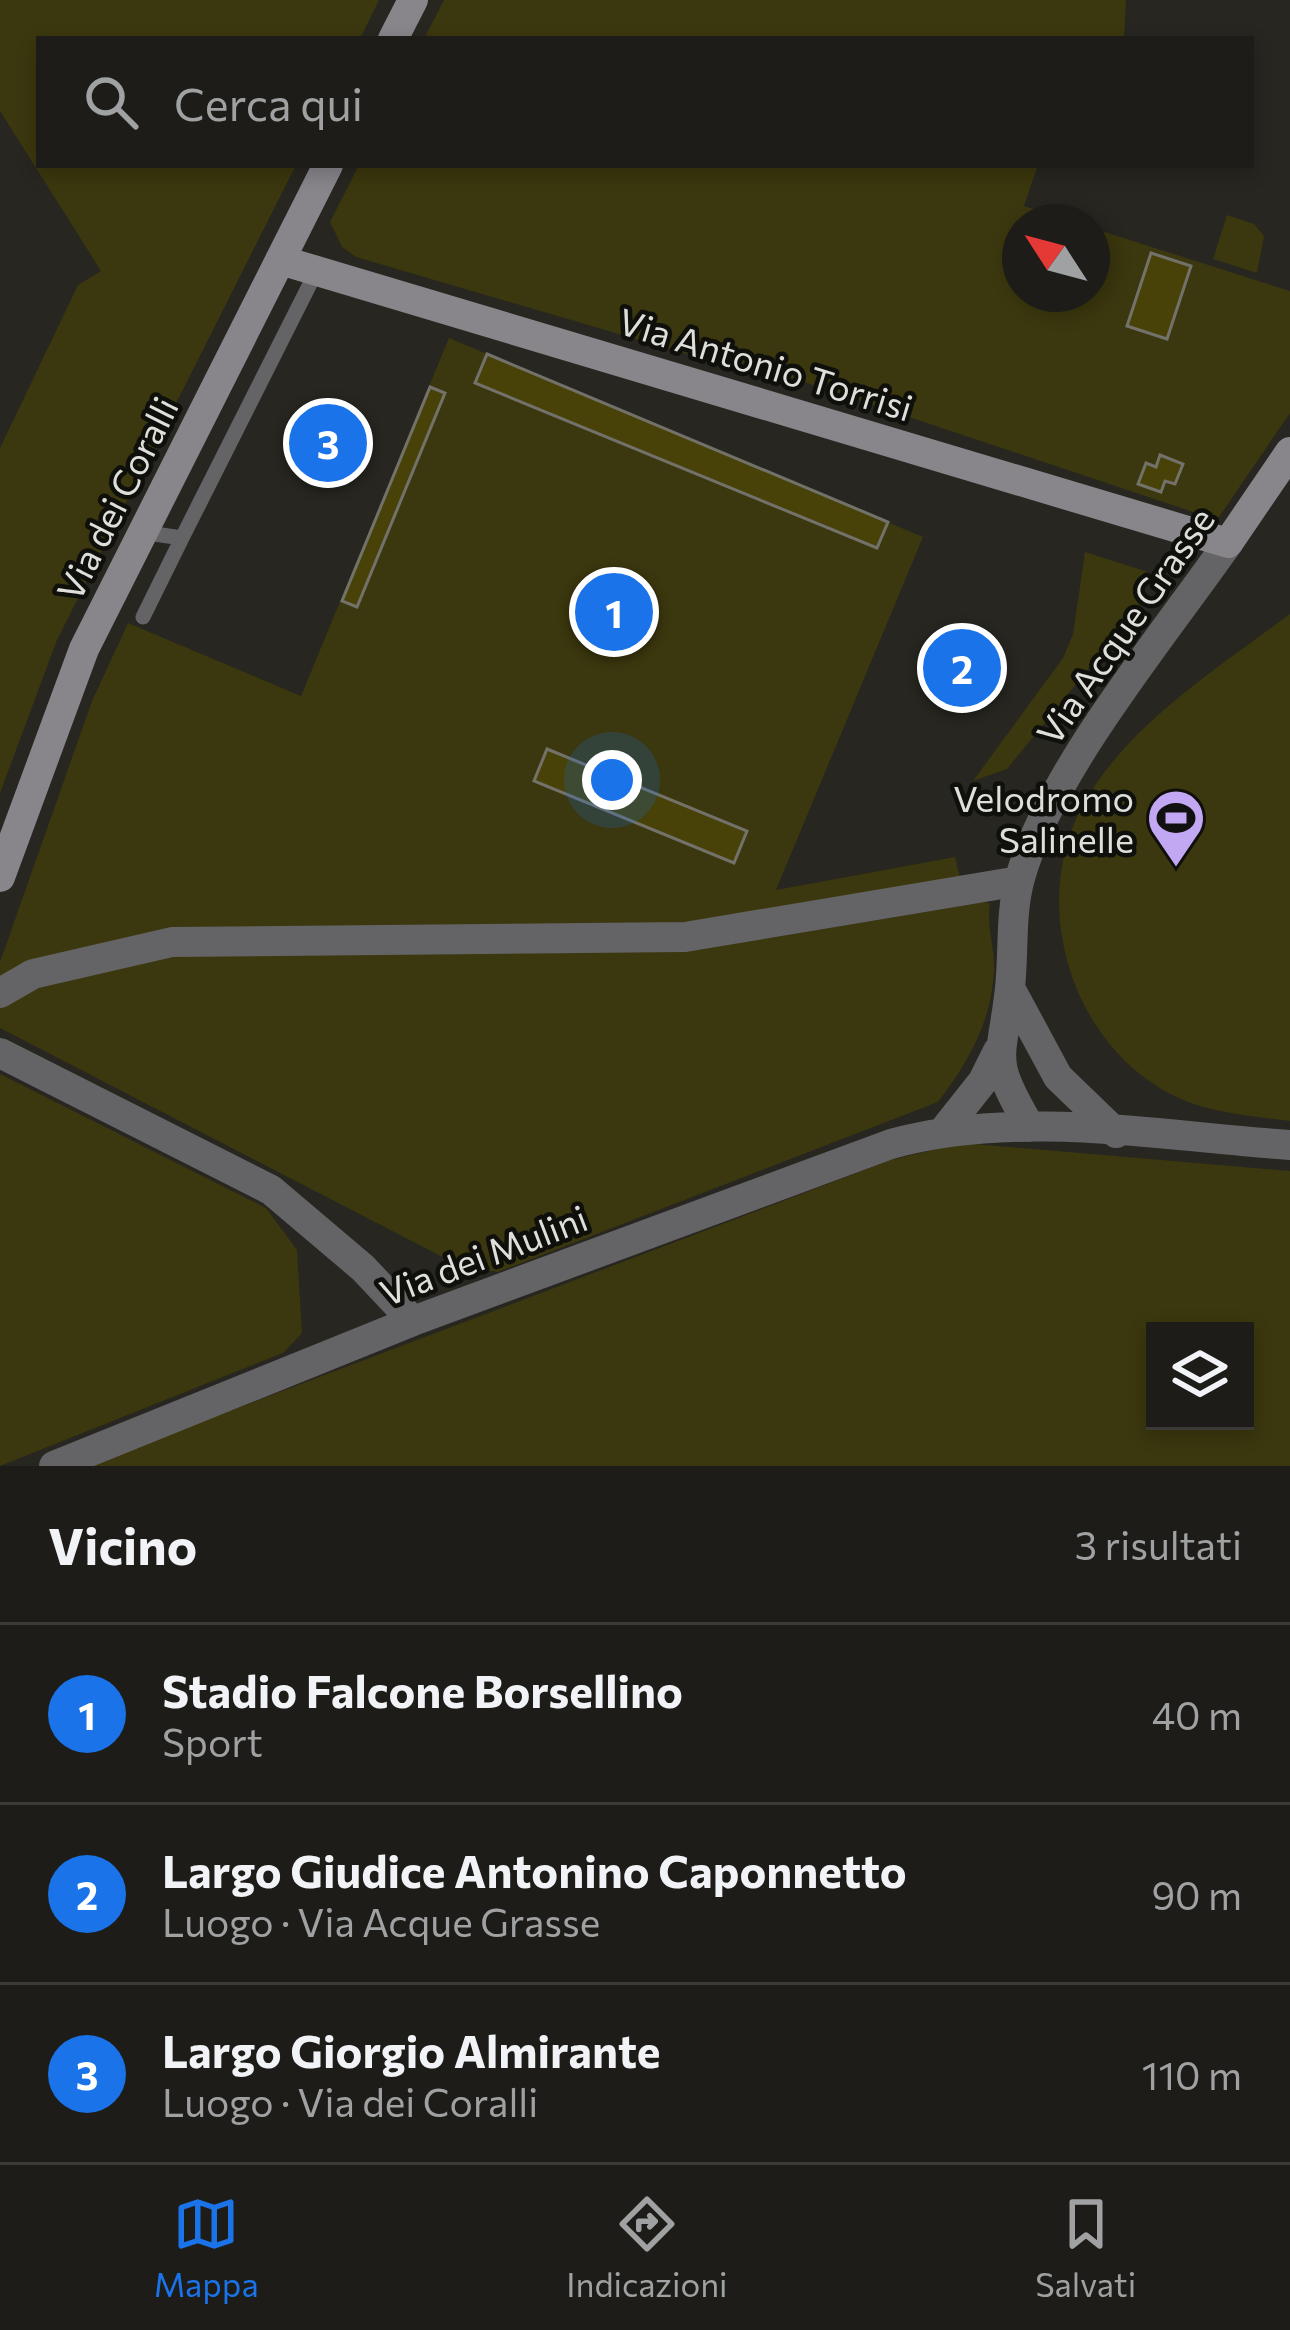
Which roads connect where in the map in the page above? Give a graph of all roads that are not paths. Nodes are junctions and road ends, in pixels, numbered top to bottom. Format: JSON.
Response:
{"nodes":[{"id":1,"x":413,"y":0,"type":"edge"},
{"id":2,"x":395,"y":36,"type":"edge"},
{"id":3,"x":326,"y":168,"type":"edge"},
{"id":4,"x":280,"y":260,"type":"junction"},
{"id":5,"x":317,"y":270,"type":"junction"},
{"id":6,"x":1290,"y":452,"type":"edge"},
{"id":7,"x":141,"y":532,"type":"junction"},
{"id":8,"x":182,"y":538,"type":"junction"},
{"id":9,"x":1228,"y":543,"type":"junction"},
{"id":10,"x":143,"y":617,"type":"dead end"},
{"id":11,"x":0,"y":877,"type":"edge"},
{"id":12,"x":1019,"y":881,"type":"junction"},
{"id":13,"x":1010,"y":988,"type":"junction"},
{"id":14,"x":0,"y":993,"type":"edge"},
{"id":15,"x":1033,"y":1035,"type":"junction"},
{"id":16,"x":998,"y":1051,"type":"junction"},
{"id":17,"x":0,"y":1053,"type":"edge"},
{"id":18,"x":1030,"y":1127,"type":"junction"},
{"id":19,"x":945,"y":1130,"type":"junction"},
{"id":20,"x":1116,"y":1133,"type":"junction"},
{"id":21,"x":1290,"y":1144,"type":"edge"},
{"id":22,"x":413,"y":1321,"type":"junction"},
{"id":23,"x":54,"y":1466,"type":"edge"}],
"edges":[{"from":1,"to":2,"type":"street"},
{"from":3,"to":4,"type":"street","name":"Via dei Coralli"},
{"from":4,"to":5,"type":"street","name":"Via Antonio Torrisi"},
{"from":4,"to":7,"type":"street","name":"Via dei Coralli"},
{"from":5,"to":8,"type":"lane"},
{"from":5,"to":9,"type":"street","name":"Via Antonio Torrisi"},
{"from":6,"to":9,"type":"street","name":"Via Acque Grasse"},
{"from":7,"to":8,"type":"lane"},
{"from":7,"to":11,"type":"street","name":"Via dei Coralli"},
{"from":8,"to":10,"type":"lane"},
{"from":9,"to":12,"type":"street","name":"Via Acque Grasse"},
{"from":12,"to":13,"type":"street","name":"Via Acque Grasse"},
{"from":12,"to":14,"type":"street"},
{"from":13,"to":15,"type":"street"},
{"from":13,"to":16,"type":"street","name":"Via Acque Grasse"},
{"from":15,"to":18,"type":"street"},
{"from":15,"to":20,"type":"street"},
{"from":16,"to":18,"type":"street"},
{"from":16,"to":19,"type":"street"},
{"from":17,"to":22,"type":"street"},
{"from":18,"to":19,"type":"street","name":"Via dei Mulini"},
{"from":18,"to":20,"type":"street","name":"Via dei Mulini"},
{"from":19,"to":22,"type":"street","name":"Via dei Mulini"},
{"from":20,"to":21,"type":"street","name":"Via dei Mulini"},
{"from":22,"to":23,"type":"street","name":"Via dei Mulini"}]}
